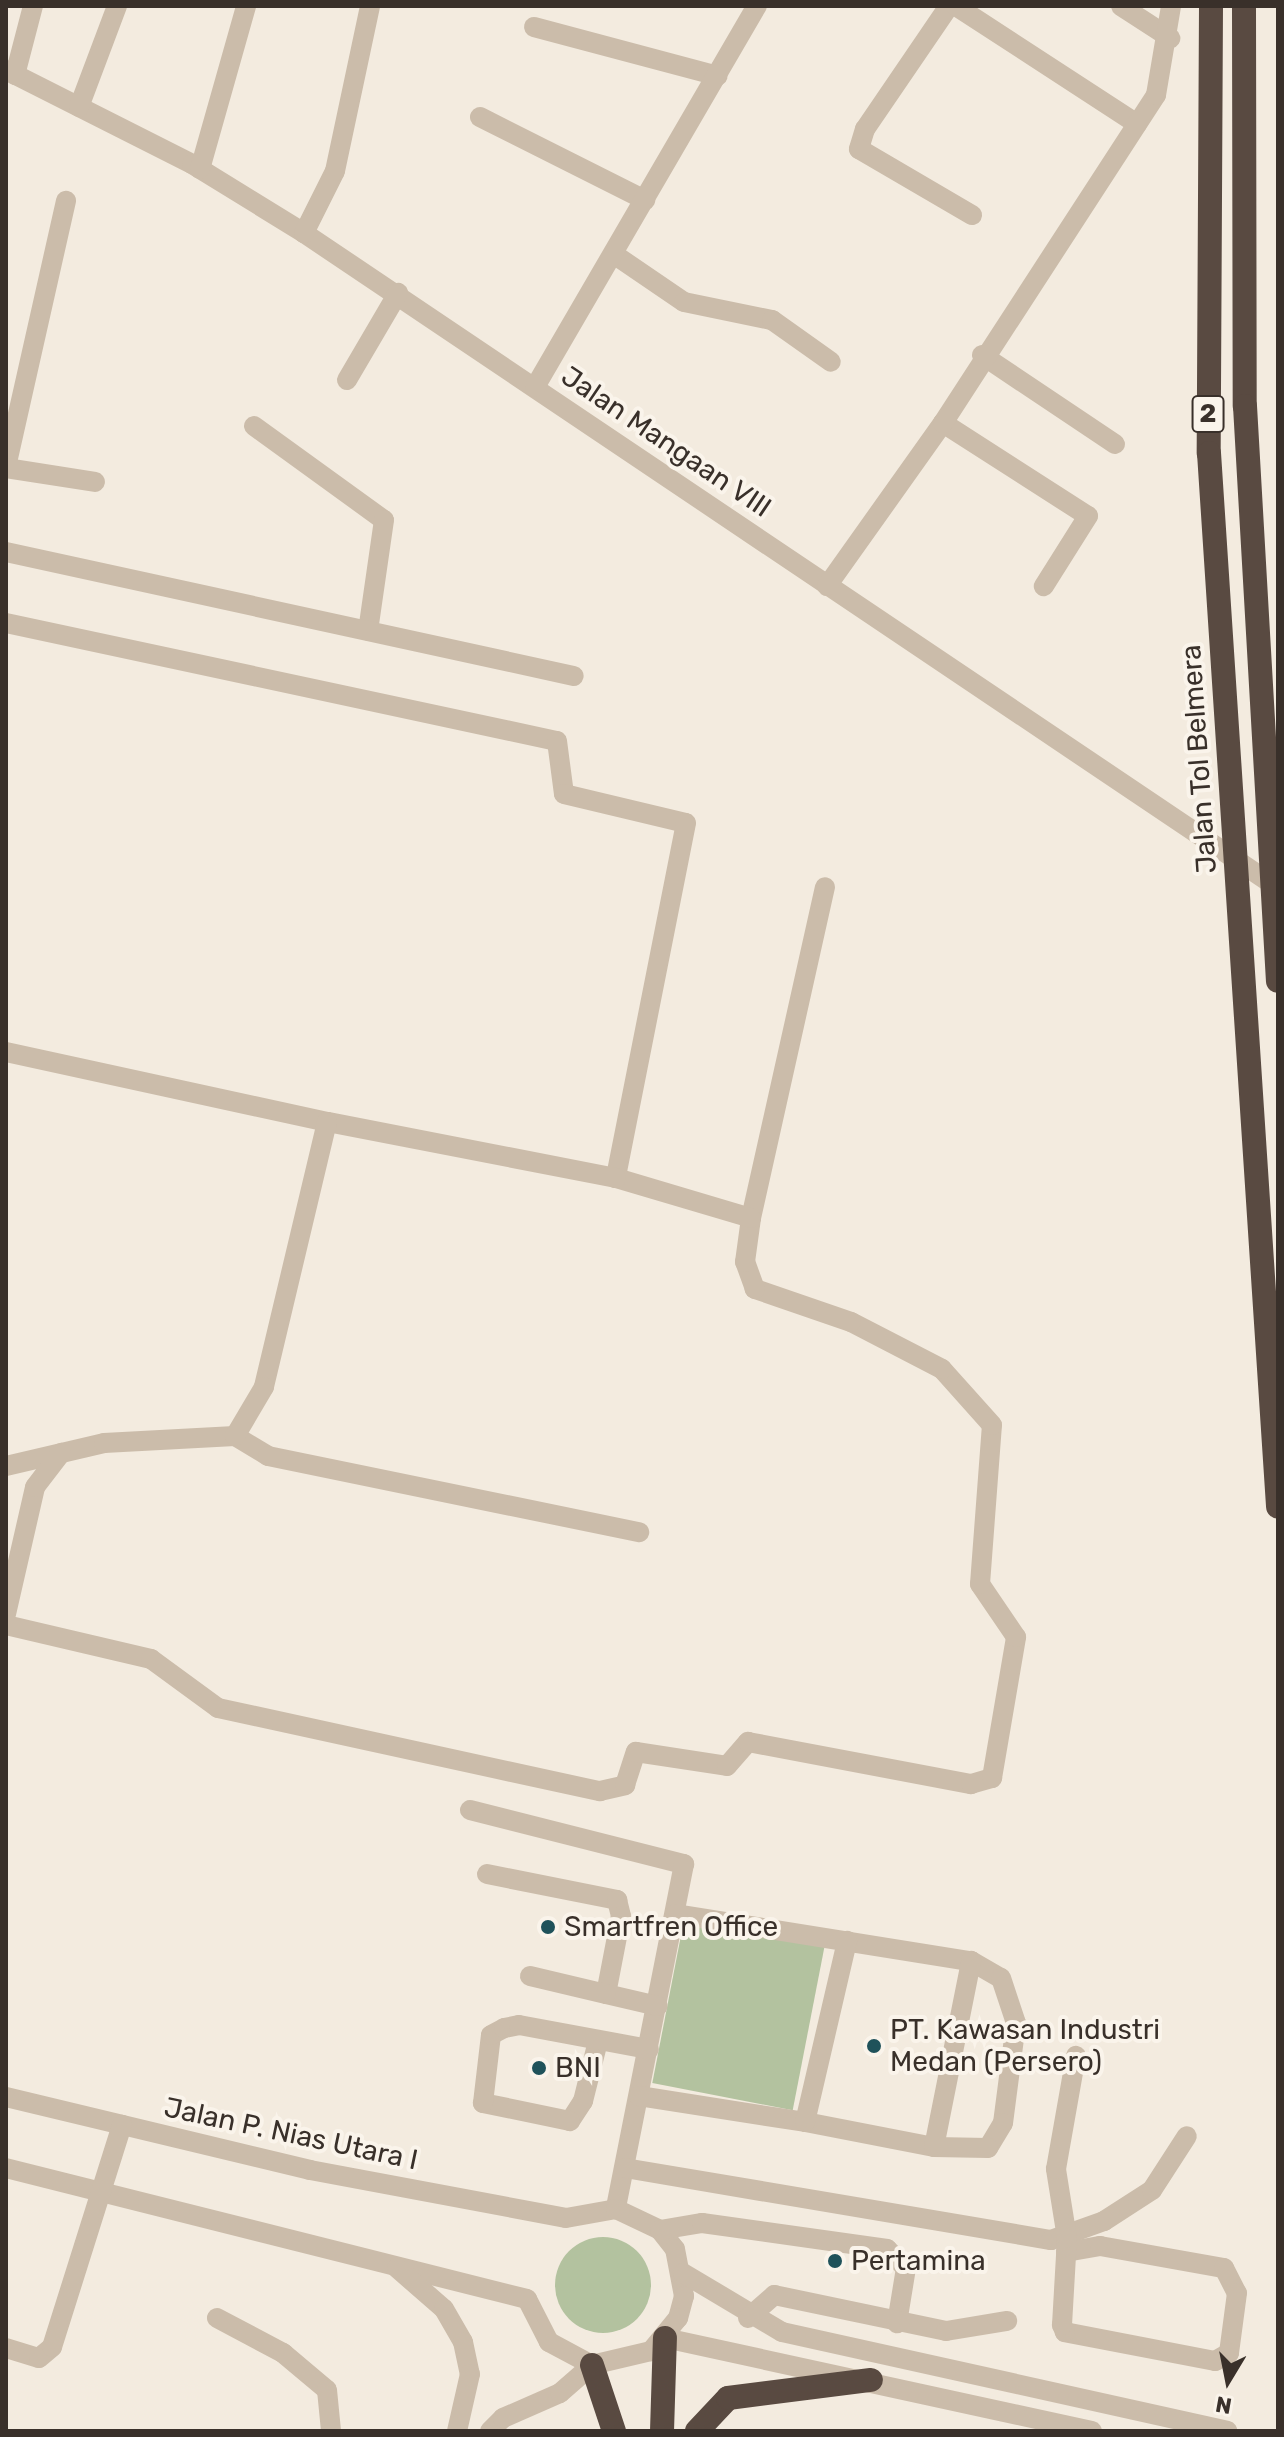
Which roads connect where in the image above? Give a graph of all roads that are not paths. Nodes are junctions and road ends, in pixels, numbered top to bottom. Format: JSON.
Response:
{"nodes":[{"id":1,"x":33,"y":6,"type":"edge"},
{"id":2,"x":117,"y":6,"type":"edge"},
{"id":3,"x":246,"y":6,"type":"edge"},
{"id":4,"x":370,"y":6,"type":"edge"},
{"id":5,"x":757,"y":6,"type":"edge"},
{"id":6,"x":949,"y":6,"type":"edge"},
{"id":7,"x":956,"y":6,"type":"edge"},
{"id":8,"x":1121,"y":6,"type":"edge"},
{"id":9,"x":1171,"y":6,"type":"edge"},
{"id":10,"x":1211,"y":6,"type":"edge"},
{"id":11,"x":1244,"y":6,"type":"edge"},
{"id":12,"x":534,"y":27,"type":"dead end"},
{"id":13,"x":1170,"y":38,"type":"junction"},
{"id":14,"x":10,"y":72,"type":"edge"},
{"id":15,"x":718,"y":76,"type":"junction"},
{"id":16,"x":79,"y":107,"type":"junction"},
{"id":17,"x":480,"y":117,"type":"dead end"},
{"id":18,"x":1137,"y":124,"type":"junction"},
{"id":19,"x":200,"y":169,"type":"junction"},
{"id":20,"x":645,"y":200,"type":"junction"},
{"id":21,"x":66,"y":201,"type":"dead end"},
{"id":22,"x":972,"y":215,"type":"dead end"},
{"id":23,"x":304,"y":233,"type":"junction"},
{"id":24,"x":615,"y":255,"type":"junction"},
{"id":25,"x":398,"y":293,"type":"junction"},
{"id":26,"x":982,"y":355,"type":"junction"},
{"id":27,"x":831,"y":362,"type":"dead end"},
{"id":28,"x":347,"y":380,"type":"dead end"},
{"id":29,"x":535,"y":387,"type":"junction"},
{"id":30,"x":943,"y":423,"type":"junction"},
{"id":31,"x":254,"y":426,"type":"dead end"},
{"id":32,"x":1115,"y":444,"type":"dead end"},
{"id":33,"x":6,"y":467,"type":"edge"},
{"id":34,"x":95,"y":482,"type":"dead end"},
{"id":35,"x":6,"y":552,"type":"edge"},
{"id":36,"x":827,"y":586,"type":"junction"},
{"id":37,"x":1044,"y":586,"type":"dead end"},
{"id":38,"x":6,"y":623,"type":"edge"},
{"id":39,"x":368,"y":631,"type":"junction"},
{"id":40,"x":574,"y":676,"type":"dead end"},
{"id":41,"x":825,"y":887,"type":"dead end"},
{"id":42,"x":1278,"y":888,"type":"edge"},
{"id":43,"x":1278,"y":981,"type":"edge"},
{"id":44,"x":6,"y":1052,"type":"edge"},
{"id":45,"x":327,"y":1122,"type":"junction"},
{"id":46,"x":616,"y":1178,"type":"junction"},
{"id":47,"x":751,"y":1218,"type":"junction"},
{"id":48,"x":235,"y":1436,"type":"junction"},
{"id":49,"x":61,"y":1453,"type":"junction"},
{"id":50,"x":6,"y":1466,"type":"edge"},
{"id":51,"x":42,"y":1471,"type":"junction"},
{"id":52,"x":1278,"y":1507,"type":"edge"},
{"id":53,"x":639,"y":1532,"type":"dead end"},
{"id":54,"x":6,"y":1614,"type":"edge"},
{"id":55,"x":6,"y":1625,"type":"edge"},
{"id":56,"x":470,"y":1810,"type":"dead end"},
{"id":57,"x":487,"y":1874,"type":"dead end"},
{"id":58,"x":676,"y":1914,"type":"junction"},
{"id":59,"x":847,"y":1941,"type":"junction"},
{"id":60,"x":971,"y":1961,"type":"junction"},
{"id":61,"x":530,"y":1976,"type":"dead end"},
{"id":62,"x":606,"y":1994,"type":"junction"},
{"id":63,"x":658,"y":2006,"type":"junction"},
{"id":64,"x":598,"y":2041,"type":"junction"},
{"id":65,"x":649,"y":2049,"type":"junction"},
{"id":66,"x":1076,"y":2056,"type":"dead end"},
{"id":67,"x":639,"y":2096,"type":"junction"},
{"id":68,"x":6,"y":2097,"type":"edge"},
{"id":69,"x":805,"y":2122,"type":"junction"},
{"id":70,"x":122,"y":2125,"type":"junction"},
{"id":71,"x":1187,"y":2136,"type":"dead end"},
{"id":72,"x":934,"y":2147,"type":"junction"},
{"id":73,"x":6,"y":2168,"type":"edge"},
{"id":74,"x":625,"y":2168,"type":"junction"},
{"id":75,"x":106,"y":2190,"type":"junction"},
{"id":76,"x":616,"y":2209,"type":"junction"},
{"id":77,"x":660,"y":2230,"type":"junction"},
{"id":78,"x":1066,"y":2245,"type":"junction"},
{"id":79,"x":393,"y":2265,"type":"junction"},
{"id":80,"x":683,"y":2273,"type":"junction"},
{"id":81,"x":217,"y":2318,"type":"dead end"},
{"id":82,"x":748,"y":2318,"type":"junction"},
{"id":83,"x":1007,"y":2321,"type":"dead end"},
{"id":84,"x":897,"y":2323,"type":"junction"},
{"id":85,"x":665,"y":2338,"type":"junction"},
{"id":86,"x":6,"y":2348,"type":"edge"},
{"id":87,"x":592,"y":2365,"type":"junction"},
{"id":88,"x":871,"y":2380,"type":"junction"},
{"id":89,"x":1221,"y":2430,"type":"edge"},
{"id":90,"x":331,"y":2431,"type":"edge"},
{"id":91,"x":457,"y":2431,"type":"edge"},
{"id":92,"x":490,"y":2431,"type":"edge"},
{"id":93,"x":614,"y":2431,"type":"edge"},
{"id":94,"x":662,"y":2431,"type":"edge"},
{"id":95,"x":697,"y":2431,"type":"edge"},
{"id":96,"x":1092,"y":2431,"type":"edge"}],
"edges":[{"from":1,"to":14,"type":"street"},
{"from":2,"to":16,"type":"street"},
{"from":3,"to":19,"type":"street"},
{"from":4,"to":23,"type":"street"},
{"from":5,"to":15,"type":"street"},
{"from":6,"to":22,"type":"street"},
{"from":7,"to":18,"type":"street"},
{"from":8,"to":13,"type":"street"},
{"from":9,"to":13,"type":"street"},
{"from":10,"to":52,"type":"highway","name":"Jalan Tol Belmera","number":"2"},
{"from":11,"to":43,"type":"highway","number":"2"},
{"from":12,"to":15,"type":"street"},
{"from":13,"to":18,"type":"street"},
{"from":14,"to":16,"type":"street","name":"Jalan Mangaan VIII"},
{"from":15,"to":20,"type":"street"},
{"from":16,"to":19,"type":"street","name":"Jalan Mangaan VIII"},
{"from":17,"to":20,"type":"street"},
{"from":18,"to":26,"type":"street"},
{"from":19,"to":23,"type":"street","name":"Jalan Mangaan VIII"},
{"from":20,"to":24,"type":"street"},
{"from":21,"to":33,"type":"street"},
{"from":23,"to":25,"type":"street","name":"Jalan Mangaan VIII"},
{"from":24,"to":27,"type":"street"},
{"from":24,"to":29,"type":"street"},
{"from":25,"to":28,"type":"street"},
{"from":25,"to":29,"type":"street","name":"Jalan Mangaan VIII"},
{"from":26,"to":30,"type":"street"},
{"from":26,"to":32,"type":"street"},
{"from":29,"to":36,"type":"street","name":"Jalan Mangaan VIII"},
{"from":30,"to":36,"type":"street"},
{"from":30,"to":37,"type":"street"},
{"from":31,"to":39,"type":"street"},
{"from":33,"to":34,"type":"street"},
{"from":35,"to":39,"type":"street"},
{"from":36,"to":42,"type":"street","name":"Jalan Mangaan VIII"},
{"from":38,"to":46,"type":"street"},
{"from":39,"to":40,"type":"street"},
{"from":41,"to":47,"type":"street"},
{"from":44,"to":45,"type":"street"},
{"from":45,"to":46,"type":"street"},
{"from":45,"to":48,"type":"street"},
{"from":46,"to":47,"type":"street"},
{"from":47,"to":55,"type":"street"},
{"from":48,"to":49,"type":"street"},
{"from":48,"to":53,"type":"street"},
{"from":49,"to":50,"type":"street"},
{"from":49,"to":51,"type":"street"},
{"from":50,"to":51,"type":"street"},
{"from":51,"to":54,"type":"street"},
{"from":56,"to":58,"type":"street"},
{"from":57,"to":62,"type":"street"},
{"from":58,"to":59,"type":"street"},
{"from":58,"to":63,"type":"street"},
{"from":59,"to":60,"type":"street"},
{"from":59,"to":69,"type":"street"},
{"from":60,"to":72,"type":"street"},
{"from":60,"to":72,"type":"street"},
{"from":61,"to":62,"type":"street"},
{"from":62,"to":63,"type":"street"},
{"from":63,"to":65,"type":"street"},
{"from":64,"to":64,"type":"street"},
{"from":64,"to":65,"type":"street"},
{"from":65,"to":67,"type":"street"},
{"from":66,"to":78,"type":"street"},
{"from":67,"to":69,"type":"street"},
{"from":67,"to":74,"type":"street"},
{"from":68,"to":70,"type":"street","name":"Jalan P. Nias Utara I"},
{"from":69,"to":72,"type":"street"},
{"from":70,"to":75,"type":"street"},
{"from":70,"to":76,"type":"street","name":"Jalan P. Nias Utara I"},
{"from":71,"to":78,"type":"street"},
{"from":73,"to":75,"type":"street"},
{"from":74,"to":76,"type":"street"},
{"from":74,"to":78,"type":"street"},
{"from":75,"to":79,"type":"street"},
{"from":75,"to":86,"type":"street"},
{"from":76,"to":77,"type":"street"},
{"from":77,"to":80,"type":"street"},
{"from":77,"to":84,"type":"street"},
{"from":78,"to":78,"type":"street"},
{"from":79,"to":87,"type":"street"},
{"from":79,"to":91,"type":"street"},
{"from":80,"to":82,"type":"street"},
{"from":80,"to":85,"type":"street"},
{"from":81,"to":90,"type":"street"},
{"from":82,"to":84,"type":"street"},
{"from":82,"to":89,"type":"street"},
{"from":83,"to":84,"type":"street"},
{"from":85,"to":87,"type":"street"},
{"from":85,"to":88,"type":"street"},
{"from":85,"to":94,"type":"highway"},
{"from":87,"to":92,"type":"street"},
{"from":87,"to":93,"type":"highway"},
{"from":88,"to":95,"type":"highway"},
{"from":88,"to":96,"type":"street"}]}
